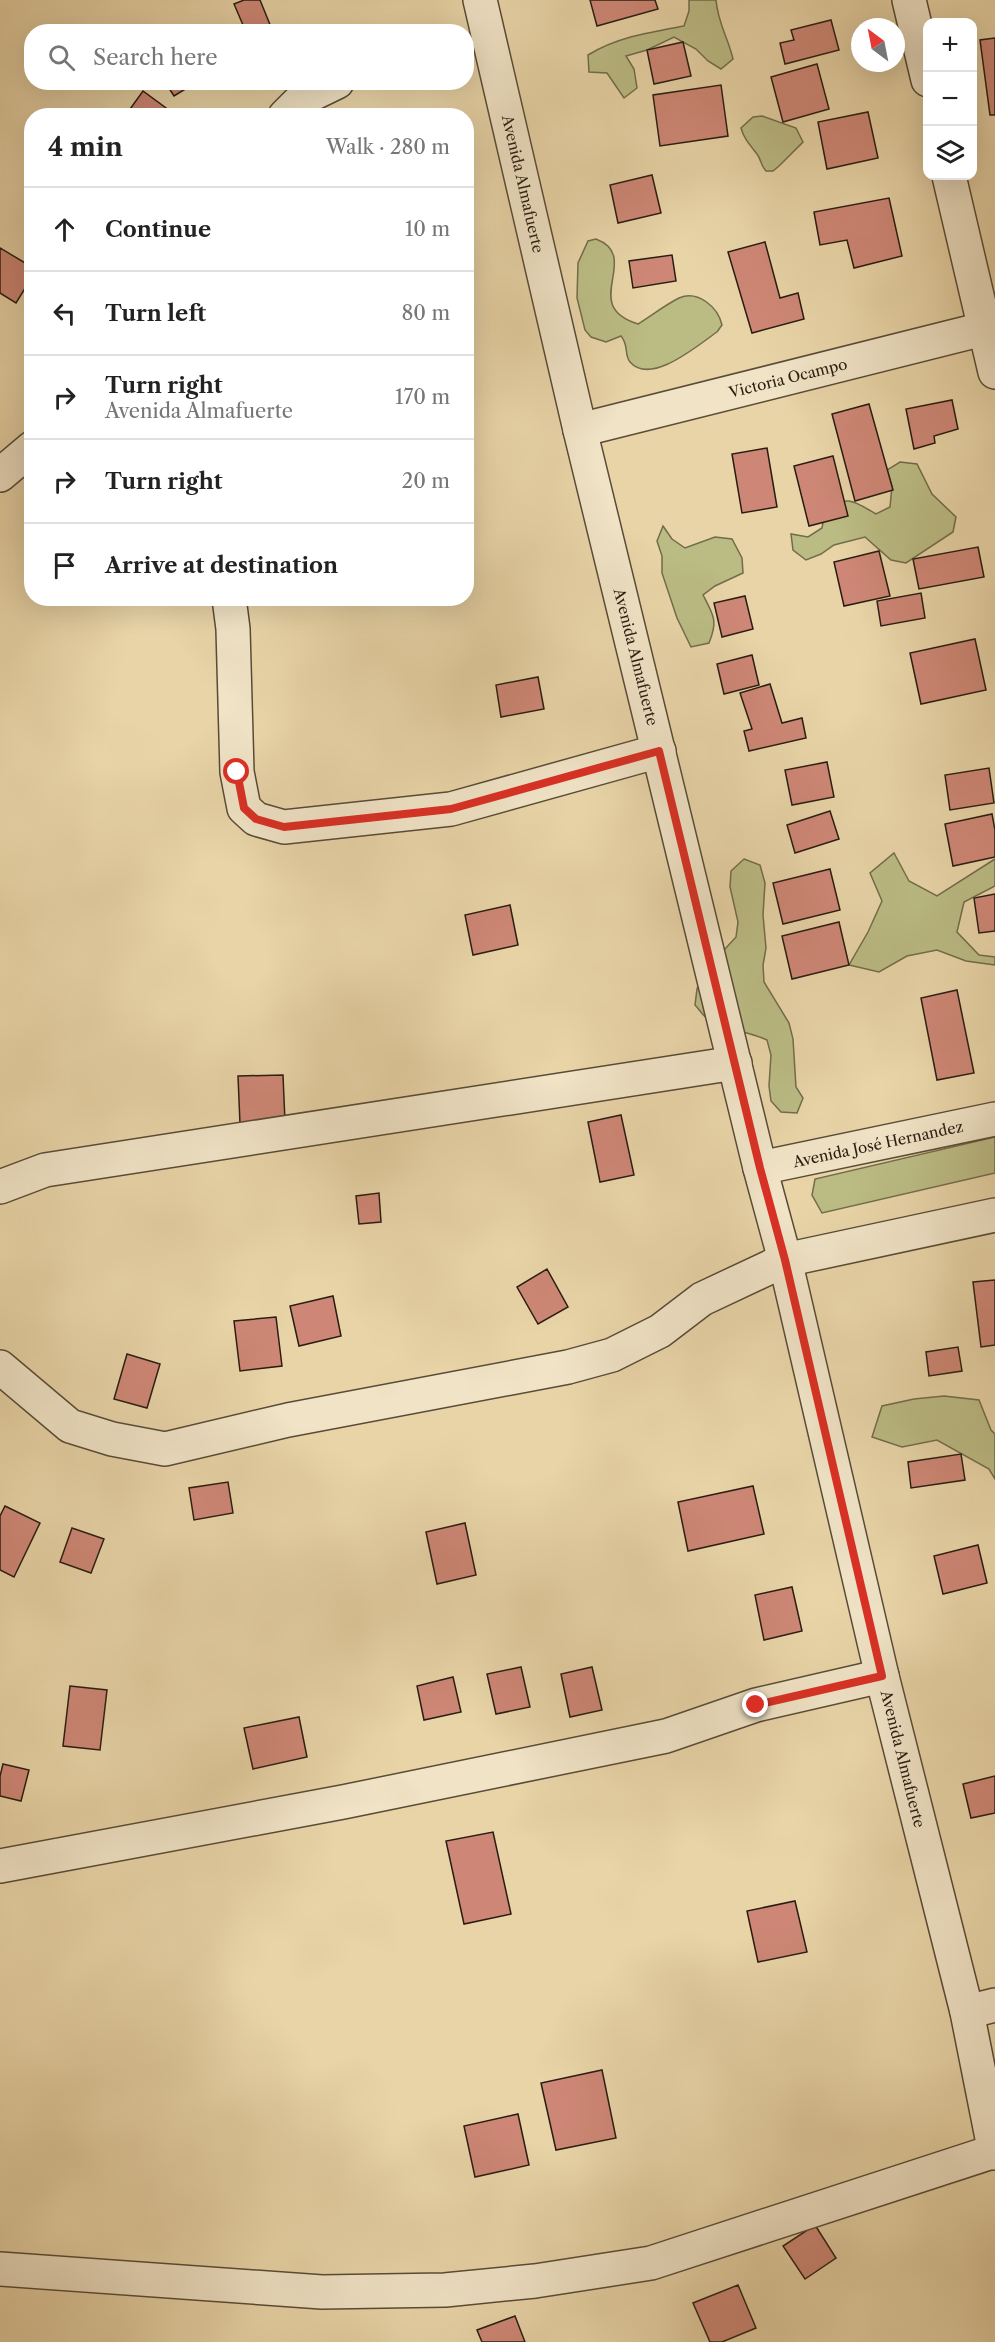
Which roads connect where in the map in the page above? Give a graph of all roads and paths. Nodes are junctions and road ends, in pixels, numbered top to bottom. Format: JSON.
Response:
{"nodes":[{"id":1,"x":909,"y":0,"type":"edge"},
{"id":2,"x":478,"y":22,"type":"edge"},
{"id":3,"x":925,"y":72,"type":"edge"},
{"id":4,"x":321,"y":90,"type":"edge"},
{"id":5,"x":293,"y":108,"type":"edge"},
{"id":6,"x":950,"y":180,"type":"edge"},
{"id":7,"x":990,"y":328,"type":"edge"},
{"id":8,"x":995,"y":372,"type":"edge"},
{"id":9,"x":580,"y":430,"type":"junction"},
{"id":10,"x":24,"y":454,"type":"edge"},
{"id":11,"x":0,"y":475,"type":"edge"},
{"id":12,"x":230,"y":606,"type":"edge"},
{"id":13,"x":659,"y":751,"type":"junction"},
{"id":14,"x":735,"y":1063,"type":"junction"},
{"id":15,"x":995,"y":1119,"type":"edge"},
{"id":16,"x":760,"y":1168,"type":"junction"},
{"id":17,"x":0,"y":1187,"type":"edge"},
{"id":18,"x":995,"y":1215,"type":"edge"},
{"id":19,"x":785,"y":1260,"type":"junction"},
{"id":20,"x":0,"y":1367,"type":"edge"},
{"id":21,"x":882,"y":1676,"type":"junction"},
{"id":22,"x":0,"y":1866,"type":"edge"},
{"id":23,"x":981,"y":2008,"type":"edge"},
{"id":24,"x":995,"y":2152,"type":"edge"},
{"id":25,"x":0,"y":2269,"type":"edge"}],
"edges":[{"from":1,"to":3,"type":"street"},
{"from":2,"to":9,"type":"street","name":"Avenida Almafuerte"},
{"from":4,"to":5,"type":"street"},
{"from":6,"to":7,"type":"street"},
{"from":7,"to":8,"type":"street"},
{"from":7,"to":9,"type":"street","name":"Victoria Ocampo"},
{"from":9,"to":13,"type":"street","name":"Avenida Almafuerte"},
{"from":10,"to":11,"type":"street"},
{"from":12,"to":13,"type":"street"},
{"from":13,"to":14,"type":"street","name":"Avenida Almafuerte"},
{"from":14,"to":16,"type":"street","name":"Avenida Almafuerte"},
{"from":14,"to":17,"type":"street"},
{"from":15,"to":16,"type":"street","name":"Avenida José Hernandez"},
{"from":16,"to":19,"type":"street","name":"Avenida Almafuerte"},
{"from":18,"to":19,"type":"street"},
{"from":19,"to":20,"type":"street"},
{"from":19,"to":21,"type":"street","name":"Avenida Almafuerte"},
{"from":21,"to":22,"type":"street"},
{"from":21,"to":23,"type":"street","name":"Avenida Almafuerte"},
{"from":23,"to":24,"type":"street","name":"Avenida Almafuerte"},
{"from":24,"to":25,"type":"street"}]}
